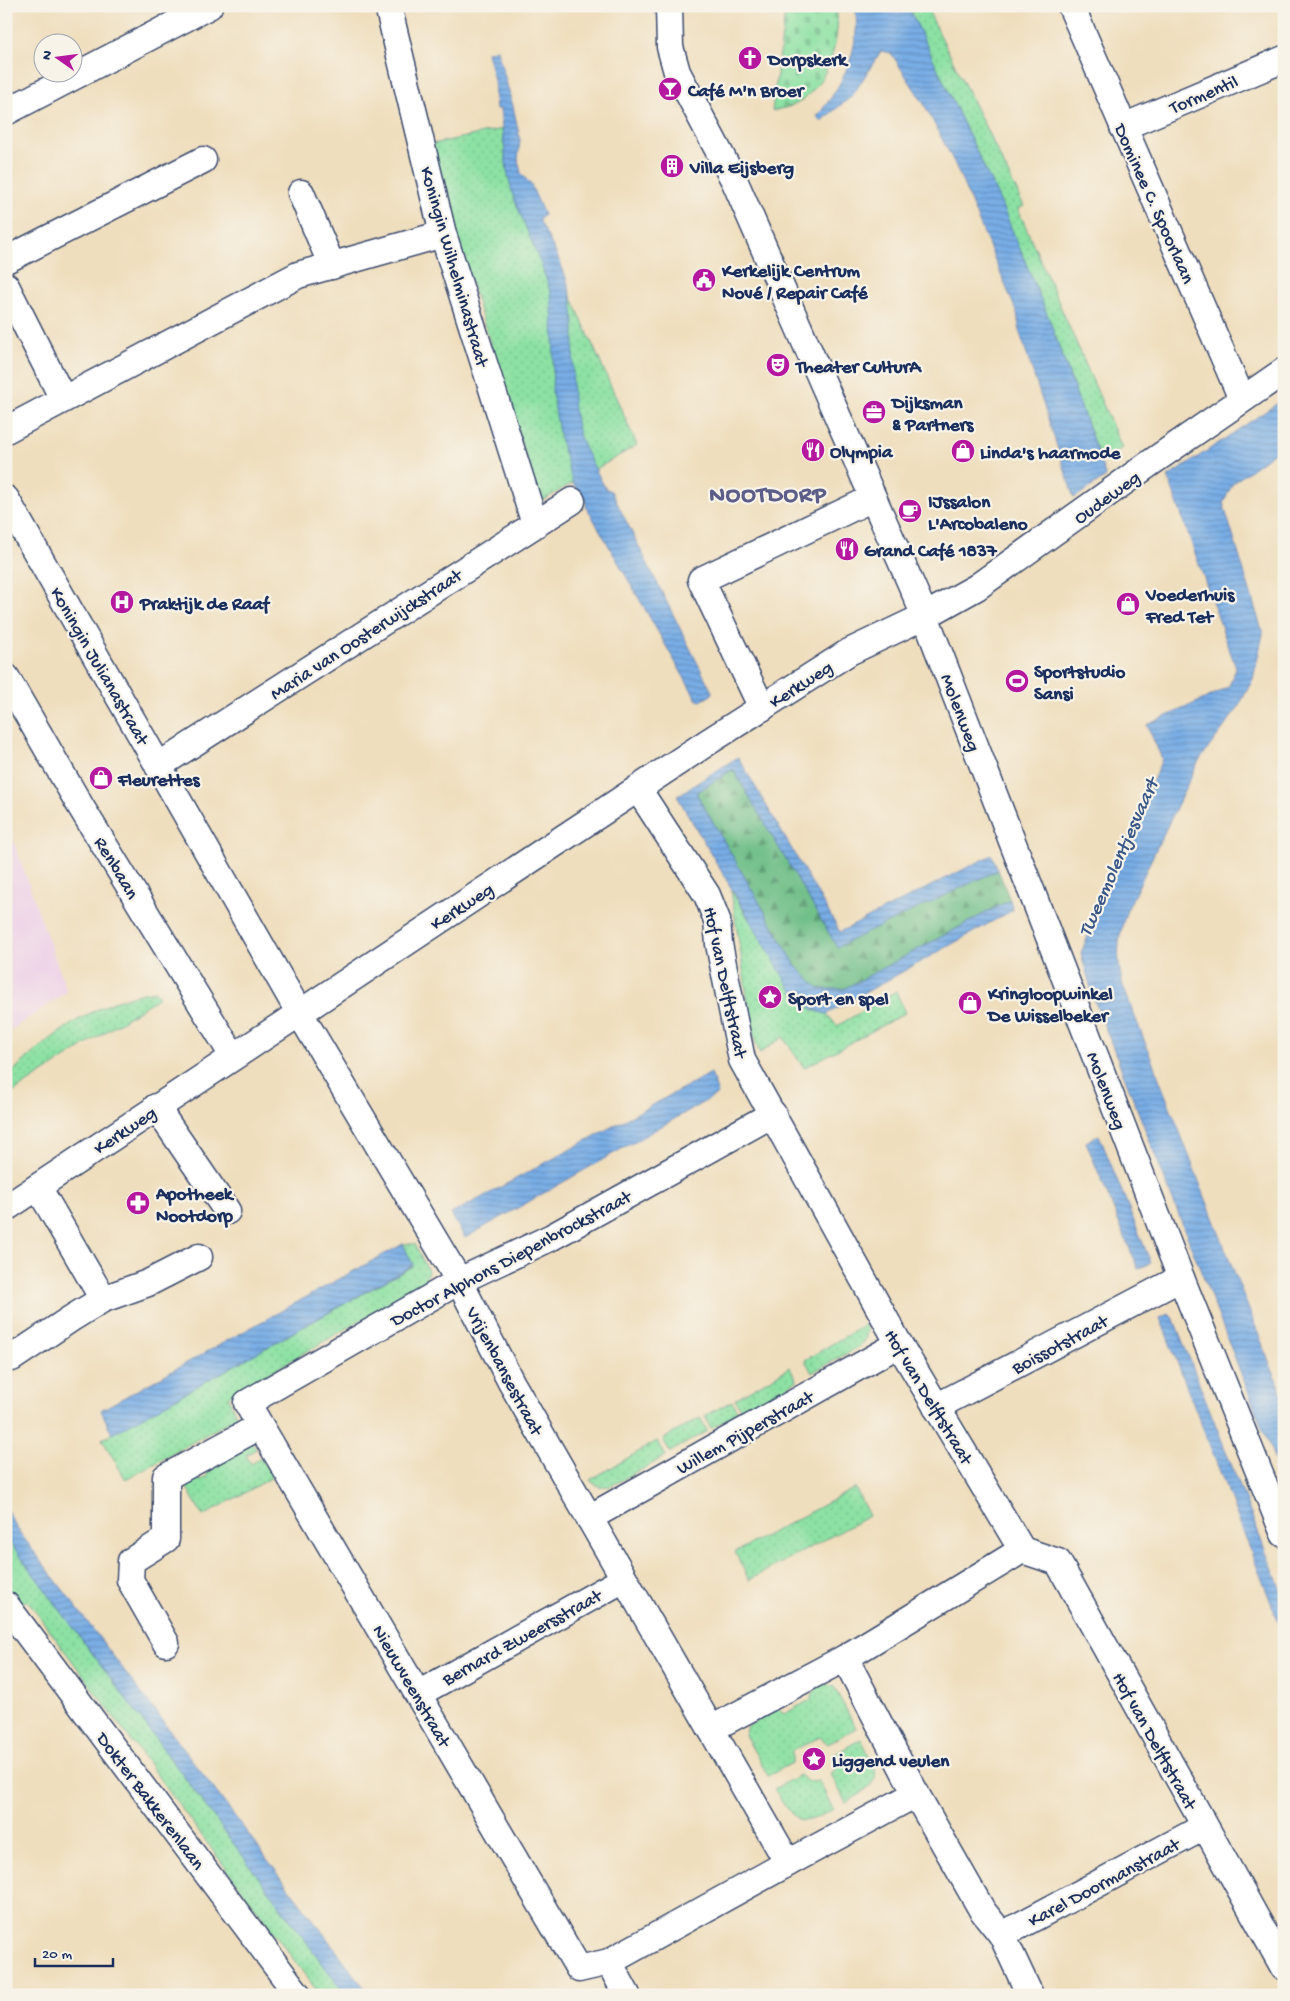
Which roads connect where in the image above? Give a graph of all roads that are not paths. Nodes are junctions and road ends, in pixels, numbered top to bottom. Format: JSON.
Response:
{"nodes":[{"id":1,"x":208,"y":6,"type":"edge"},
{"id":2,"x":388,"y":6,"type":"edge"},
{"id":3,"x":668,"y":6,"type":"edge"},
{"id":4,"x":1071,"y":6,"type":"edge"},
{"id":5,"x":1284,"y":59,"type":"edge"},
{"id":6,"x":6,"y":112,"type":"edge"},
{"id":7,"x":1123,"y":127,"type":"junction"},
{"id":8,"x":203,"y":160,"type":"dead end"},
{"id":9,"x":301,"y":193,"type":"dead end"},
{"id":10,"x":444,"y":234,"type":"junction"},
{"id":11,"x":6,"y":260,"type":"edge"},
{"id":12,"x":332,"y":266,"type":"junction"},
{"id":13,"x":6,"y":286,"type":"edge"},
{"id":14,"x":1284,"y":371,"type":"edge"},
{"id":15,"x":63,"y":399,"type":"junction"},
{"id":16,"x":1242,"y":399,"type":"junction"},
{"id":17,"x":6,"y":430,"type":"edge"},
{"id":18,"x":872,"y":498,"type":"junction"},
{"id":19,"x":6,"y":499,"type":"edge"},
{"id":20,"x":572,"y":501,"type":"dead end"},
{"id":21,"x":535,"y":524,"type":"junction"},
{"id":22,"x":925,"y":616,"type":"junction"},
{"id":23,"x":6,"y":677,"type":"edge"},
{"id":24,"x":762,"y":708,"type":"junction"},
{"id":25,"x":158,"y":766,"type":"junction"},
{"id":26,"x":638,"y":789,"type":"junction"},
{"id":27,"x":299,"y":1012,"type":"junction"},
{"id":28,"x":233,"y":1056,"type":"junction"},
{"id":29,"x":156,"y":1107,"type":"junction"},
{"id":30,"x":773,"y":1114,"type":"junction"},
{"id":31,"x":38,"y":1187,"type":"junction"},
{"id":32,"x":6,"y":1208,"type":"edge"},
{"id":33,"x":227,"y":1211,"type":"dead end"},
{"id":34,"x":199,"y":1257,"type":"dead end"},
{"id":35,"x":1181,"y":1278,"type":"junction"},
{"id":36,"x":459,"y":1282,"type":"junction"},
{"id":37,"x":103,"y":1300,"type":"junction"},
{"id":38,"x":899,"y":1344,"type":"junction"},
{"id":39,"x":12,"y":1358,"type":"dead end"},
{"id":40,"x":247,"y":1403,"type":"joint"},
{"id":41,"x":936,"y":1407,"type":"junction"},
{"id":42,"x":260,"y":1426,"type":"junction"},
{"id":43,"x":589,"y":1518,"type":"junction"},
{"id":44,"x":1284,"y":1534,"type":"edge"},
{"id":45,"x":1022,"y":1550,"type":"junction"},
{"id":46,"x":624,"y":1580,"type":"junction"},
{"id":47,"x":6,"y":1605,"type":"edge"},
{"id":48,"x":166,"y":1643,"type":"dead end"},
{"id":49,"x":845,"y":1658,"type":"junction"},
{"id":50,"x":418,"y":1694,"type":"junction"},
{"id":51,"x":711,"y":1729,"type":"junction"},
{"id":52,"x":916,"y":1794,"type":"junction"},
{"id":53,"x":1204,"y":1827,"type":"junction"},
{"id":54,"x":788,"y":1863,"type":"junction"},
{"id":55,"x":1002,"y":1936,"type":"junction"},
{"id":56,"x":609,"y":1962,"type":"junction"},
{"id":57,"x":1284,"y":1968,"type":"edge"},
{"id":58,"x":298,"y":1995,"type":"edge"},
{"id":59,"x":627,"y":1995,"type":"edge"},
{"id":60,"x":1030,"y":1995,"type":"edge"}],
"edges":[{"from":1,"to":6,"type":"street"},
{"from":2,"to":10,"type":"street","name":"Koningin Wilhelminastraat"},
{"from":3,"to":18,"type":"street","name":"Molenweg"},
{"from":4,"to":7,"type":"street","name":"Dominee C. Spoorlaan"},
{"from":5,"to":7,"type":"street","name":"Tormentil"},
{"from":7,"to":16,"type":"street","name":"Dominee C. Spoorlaan"},
{"from":8,"to":11,"type":"street"},
{"from":9,"to":12,"type":"street"},
{"from":10,"to":12,"type":"street"},
{"from":10,"to":21,"type":"street","name":"Koningin Wilhelminastraat"},
{"from":12,"to":15,"type":"street"},
{"from":13,"to":15,"type":"street"},
{"from":14,"to":16,"type":"street","name":"Oudeweg"},
{"from":15,"to":17,"type":"street"},
{"from":16,"to":22,"type":"street","name":"Oudeweg"},
{"from":18,"to":22,"type":"street","name":"Molenweg"},
{"from":18,"to":24,"type":"street"},
{"from":19,"to":25,"type":"street","name":"Koningin Julianastraat"},
{"from":20,"to":21,"type":"street","name":"Maria van Oosterwijckstraat"},
{"from":21,"to":25,"type":"street","name":"Maria van Oosterwijckstraat"},
{"from":22,"to":24,"type":"street","name":"Kerkweg"},
{"from":22,"to":35,"type":"street","name":"Molenweg"},
{"from":23,"to":28,"type":"street","name":"Renbaan"},
{"from":24,"to":26,"type":"street","name":"Kerkweg"},
{"from":25,"to":27,"type":"street","name":"Koningin Julianastraat"},
{"from":26,"to":27,"type":"street","name":"Kerkweg"},
{"from":26,"to":30,"type":"street","name":"Hof van Delftstraat"},
{"from":27,"to":28,"type":"street","name":"Kerkweg"},
{"from":27,"to":36,"type":"street","name":"Vrijenbansestraat"},
{"from":28,"to":29,"type":"street","name":"Kerkweg"},
{"from":29,"to":31,"type":"street","name":"Kerkweg"},
{"from":29,"to":33,"type":"street"},
{"from":30,"to":36,"type":"street","name":"Doctor Alphons Diepenbrockstraat"},
{"from":30,"to":38,"type":"street","name":"Hof van Delftstraat"},
{"from":31,"to":32,"type":"street","name":"Kerkweg"},
{"from":31,"to":37,"type":"street"},
{"from":34,"to":37,"type":"street"},
{"from":35,"to":41,"type":"street","name":"Boissotstraat"},
{"from":35,"to":44,"type":"street","name":"Molenweg"},
{"from":36,"to":40,"type":"street","name":"Doctor Alphons Diepenbrockstraat"},
{"from":36,"to":43,"type":"street","name":"Vrijenbansestraat"},
{"from":37,"to":39,"type":"street"},
{"from":38,"to":41,"type":"street","name":"Hof van Delftstraat"},
{"from":38,"to":43,"type":"street","name":"Willem Pijperstraat"},
{"from":40,"to":42,"type":"street","name":"Nieuwveenstraat"},
{"from":41,"to":45,"type":"street","name":"Hof van Delftstraat"},
{"from":42,"to":48,"type":"street"},
{"from":42,"to":50,"type":"street","name":"Nieuwveenstraat"},
{"from":43,"to":46,"type":"street","name":"Vrijenbansestraat"},
{"from":45,"to":49,"type":"street"},
{"from":45,"to":53,"type":"street","name":"Hof van Delftstraat"},
{"from":46,"to":50,"type":"street","name":"Bernard Zweersstraat"},
{"from":46,"to":51,"type":"street","name":"Vrijenbansestraat"},
{"from":47,"to":58,"type":"street","name":"Dokter Bakkerenlaan"},
{"from":49,"to":51,"type":"street"},
{"from":49,"to":52,"type":"street"},
{"from":50,"to":56,"type":"street","name":"Nieuwveenstraat"},
{"from":51,"to":54,"type":"street","name":"Vrijenbansestraat"},
{"from":52,"to":54,"type":"street"},
{"from":52,"to":55,"type":"street"},
{"from":53,"to":55,"type":"street","name":"Karel Doormanstraat"},
{"from":53,"to":57,"type":"street","name":"Hof van Delftstraat"},
{"from":54,"to":56,"type":"street"},
{"from":55,"to":60,"type":"street"},
{"from":56,"to":59,"type":"street"}]}
